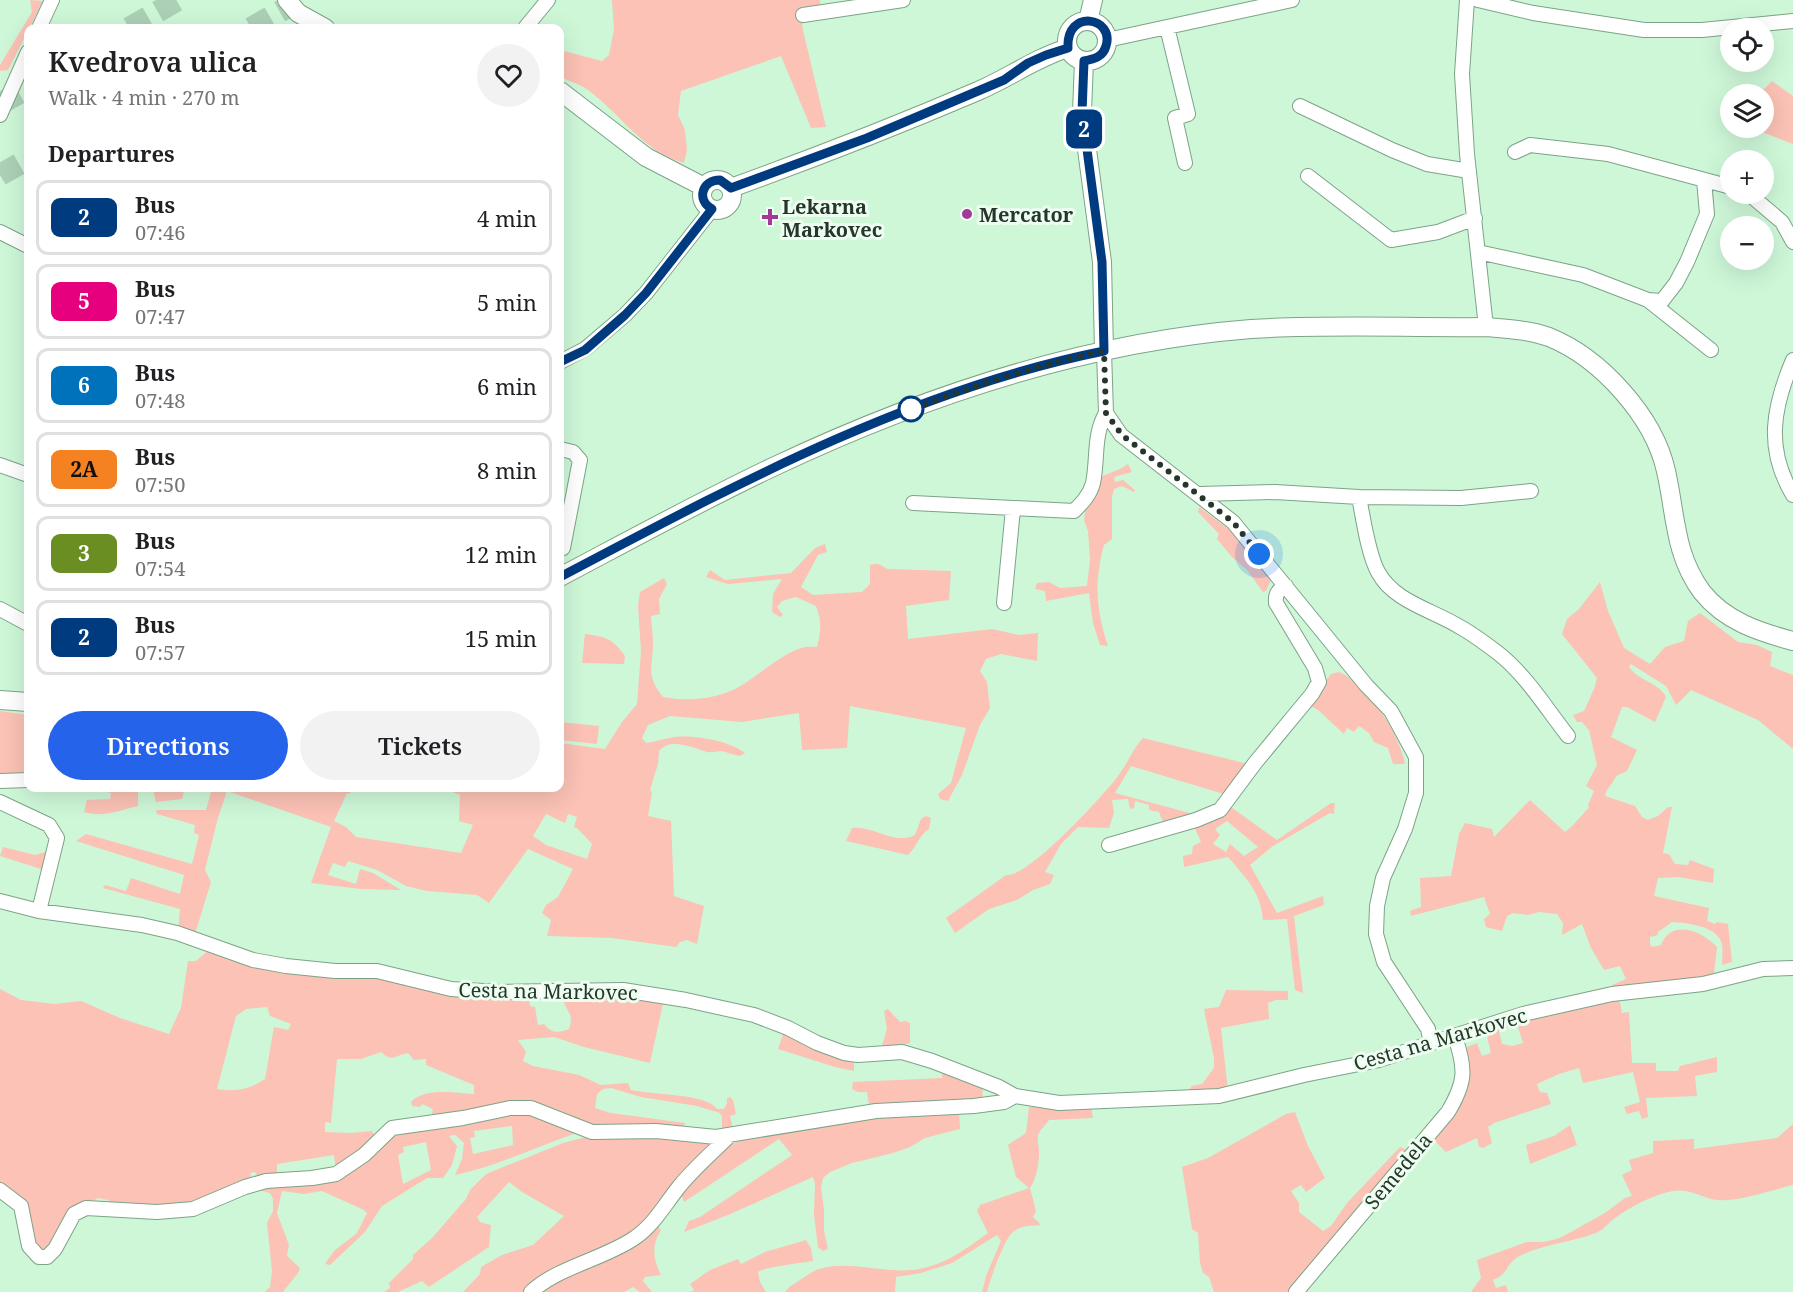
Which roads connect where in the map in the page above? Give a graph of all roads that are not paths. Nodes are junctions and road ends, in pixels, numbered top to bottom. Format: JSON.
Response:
{"nodes":[{"id":1,"x":52,"y":0,"type":"edge"},
{"id":2,"x":287,"y":0,"type":"edge"},
{"id":3,"x":548,"y":0,"type":"edge"},
{"id":4,"x":903,"y":0,"type":"edge"},
{"id":5,"x":1093,"y":0,"type":"edge"},
{"id":6,"x":1292,"y":0,"type":"edge"},
{"id":7,"x":1467,"y":0,"type":"edge"},
{"id":8,"x":1479,"y":0,"type":"edge"},
{"id":9,"x":803,"y":15,"type":"dead end"},
{"id":10,"x":1088,"y":21,"type":"junction"},
{"id":11,"x":1793,"y":21,"type":"edge"},
{"id":12,"x":41,"y":24,"type":"edge"},
{"id":13,"x":318,"y":24,"type":"edge"},
{"id":14,"x":528,"y":24,"type":"edge"},
{"id":15,"x":1167,"y":27,"type":"junction"},
{"id":16,"x":1107,"y":40,"type":"junction"},
{"id":17,"x":1068,"y":48,"type":"junction"},
{"id":18,"x":24,"y":61,"type":"edge"},
{"id":19,"x":1084,"y":61,"type":"junction"},
{"id":20,"x":564,"y":94,"type":"edge"},
{"id":21,"x":1300,"y":106,"type":"dead end"},
{"id":22,"x":0,"y":115,"type":"edge"},
{"id":23,"x":1515,"y":152,"type":"dead end"},
{"id":24,"x":1185,"y":163,"type":"dead end"},
{"id":25,"x":1469,"y":171,"type":"junction"},
{"id":26,"x":1308,"y":176,"type":"dead end"},
{"id":27,"x":1704,"y":180,"type":"junction"},
{"id":28,"x":1720,"y":184,"type":"edge"},
{"id":29,"x":704,"y":187,"type":"junction"},
{"id":30,"x":731,"y":188,"type":"junction"},
{"id":31,"x":1761,"y":204,"type":"edge"},
{"id":32,"x":712,"y":209,"type":"junction"},
{"id":33,"x":1475,"y":218,"type":"junction"},
{"id":34,"x":0,"y":232,"type":"edge"},
{"id":35,"x":1793,"y":242,"type":"edge"},
{"id":36,"x":24,"y":244,"type":"edge"},
{"id":37,"x":1478,"y":252,"type":"junction"},
{"id":38,"x":1648,"y":300,"type":"junction"},
{"id":39,"x":1486,"y":327,"type":"junction"},
{"id":40,"x":1711,"y":350,"type":"dead end"},
{"id":41,"x":1104,"y":351,"type":"junction"},
{"id":42,"x":564,"y":360,"type":"edge"},
{"id":43,"x":1793,"y":360,"type":"edge"},
{"id":44,"x":1106,"y":413,"type":"junction"},
{"id":45,"x":564,"y":450,"type":"edge"},
{"id":46,"x":0,"y":465,"type":"edge"},
{"id":47,"x":24,"y":474,"type":"edge"},
{"id":48,"x":1531,"y":491,"type":"dead end"},
{"id":49,"x":1200,"y":494,"type":"junction"},
{"id":50,"x":1793,"y":495,"type":"edge"},
{"id":51,"x":1359,"y":497,"type":"junction"},
{"id":52,"x":913,"y":503,"type":"dead end"},
{"id":53,"x":1013,"y":509,"type":"junction"},
{"id":54,"x":564,"y":532,"type":"edge"},
{"id":55,"x":564,"y":549,"type":"edge"},
{"id":56,"x":580,"y":567,"type":"junction"},
{"id":57,"x":564,"y":576,"type":"edge"},
{"id":58,"x":1286,"y":586,"type":"junction"},
{"id":59,"x":1004,"y":603,"type":"dead end"},
{"id":60,"x":0,"y":609,"type":"edge"},
{"id":61,"x":24,"y":622,"type":"edge"},
{"id":62,"x":1793,"y":641,"type":"edge"},
{"id":63,"x":0,"y":700,"type":"edge"},
{"id":64,"x":24,"y":702,"type":"edge"},
{"id":65,"x":1569,"y":736,"type":"dead end"},
{"id":66,"x":24,"y":780,"type":"edge"},
{"id":67,"x":0,"y":781,"type":"edge"},
{"id":68,"x":0,"y":802,"type":"edge"},
{"id":69,"x":1109,"y":844,"type":"dead end"},
{"id":70,"x":0,"y":901,"type":"edge"},
{"id":71,"x":39,"y":911,"type":"junction"},
{"id":72,"x":1793,"y":968,"type":"edge"},
{"id":73,"x":1455,"y":1037,"type":"junction"},
{"id":74,"x":1431,"y":1043,"type":"junction"},
{"id":75,"x":1015,"y":1096,"type":"junction"},
{"id":76,"x":730,"y":1135,"type":"junction"},
{"id":77,"x":0,"y":1190,"type":"edge"},
{"id":78,"x":531,"y":1292,"type":"edge"},
{"id":79,"x":1296,"y":1292,"type":"edge"}],
"edges":[{"from":1,"to":12,"type":"street"},
{"from":2,"to":13,"type":"street"},
{"from":3,"to":14,"type":"street"},
{"from":4,"to":9,"type":"street"},
{"from":5,"to":10,"type":"street"},
{"from":6,"to":15,"type":"street"},
{"from":7,"to":25,"type":"street"},
{"from":8,"to":11,"type":"street"},
{"from":10,"to":16,"type":"street"},
{"from":10,"to":17,"type":"street"},
{"from":15,"to":16,"type":"street"},
{"from":15,"to":24,"type":"street"},
{"from":16,"to":19,"type":"street"},
{"from":17,"to":19,"type":"street"},
{"from":17,"to":30,"type":"street"},
{"from":18,"to":22,"type":"street"},
{"from":19,"to":41,"type":"street"},
{"from":20,"to":29,"type":"street"},
{"from":21,"to":25,"type":"street"},
{"from":23,"to":27,"type":"street"},
{"from":25,"to":33,"type":"street"},
{"from":26,"to":33,"type":"street"},
{"from":27,"to":28,"type":"street"},
{"from":27,"to":38,"type":"street"},
{"from":29,"to":30,"type":"street"},
{"from":29,"to":32,"type":"street"},
{"from":30,"to":32,"type":"street"},
{"from":31,"to":35,"type":"street"},
{"from":32,"to":42,"type":"street"},
{"from":33,"to":37,"type":"street"},
{"from":34,"to":36,"type":"street"},
{"from":37,"to":38,"type":"street"},
{"from":37,"to":39,"type":"street"},
{"from":38,"to":40,"type":"street"},
{"from":39,"to":41,"type":"street"},
{"from":39,"to":62,"type":"street"},
{"from":41,"to":44,"type":"street"},
{"from":41,"to":56,"type":"street"},
{"from":43,"to":50,"type":"street"},
{"from":44,"to":49,"type":"street"},
{"from":44,"to":53,"type":"street"},
{"from":45,"to":54,"type":"street"},
{"from":46,"to":47,"type":"street"},
{"from":48,"to":51,"type":"street"},
{"from":49,"to":51,"type":"street"},
{"from":49,"to":58,"type":"street"},
{"from":51,"to":65,"type":"street"},
{"from":52,"to":53,"type":"street"},
{"from":53,"to":59,"type":"street"},
{"from":55,"to":56,"type":"street"},
{"from":56,"to":57,"type":"street"},
{"from":58,"to":69,"type":"street"},
{"from":58,"to":74,"type":"street"},
{"from":60,"to":61,"type":"street"},
{"from":63,"to":64,"type":"street"},
{"from":66,"to":67,"type":"street"},
{"from":68,"to":71,"type":"street"},
{"from":70,"to":71,"type":"street","name":"Cesta na Markovec"},
{"from":71,"to":75,"type":"street","name":"Cesta na Markovec"},
{"from":72,"to":73,"type":"street","name":"Cesta na Markovec"},
{"from":73,"to":74,"type":"street","name":"Cesta na Markovec"},
{"from":73,"to":79,"type":"street","name":"Semedela"},
{"from":74,"to":75,"type":"street","name":"Cesta na Markovec"},
{"from":75,"to":76,"type":"street","name":"Cesta na Markovec"},
{"from":76,"to":77,"type":"street","name":"Cesta na Markovec"},
{"from":76,"to":78,"type":"street"}]}
